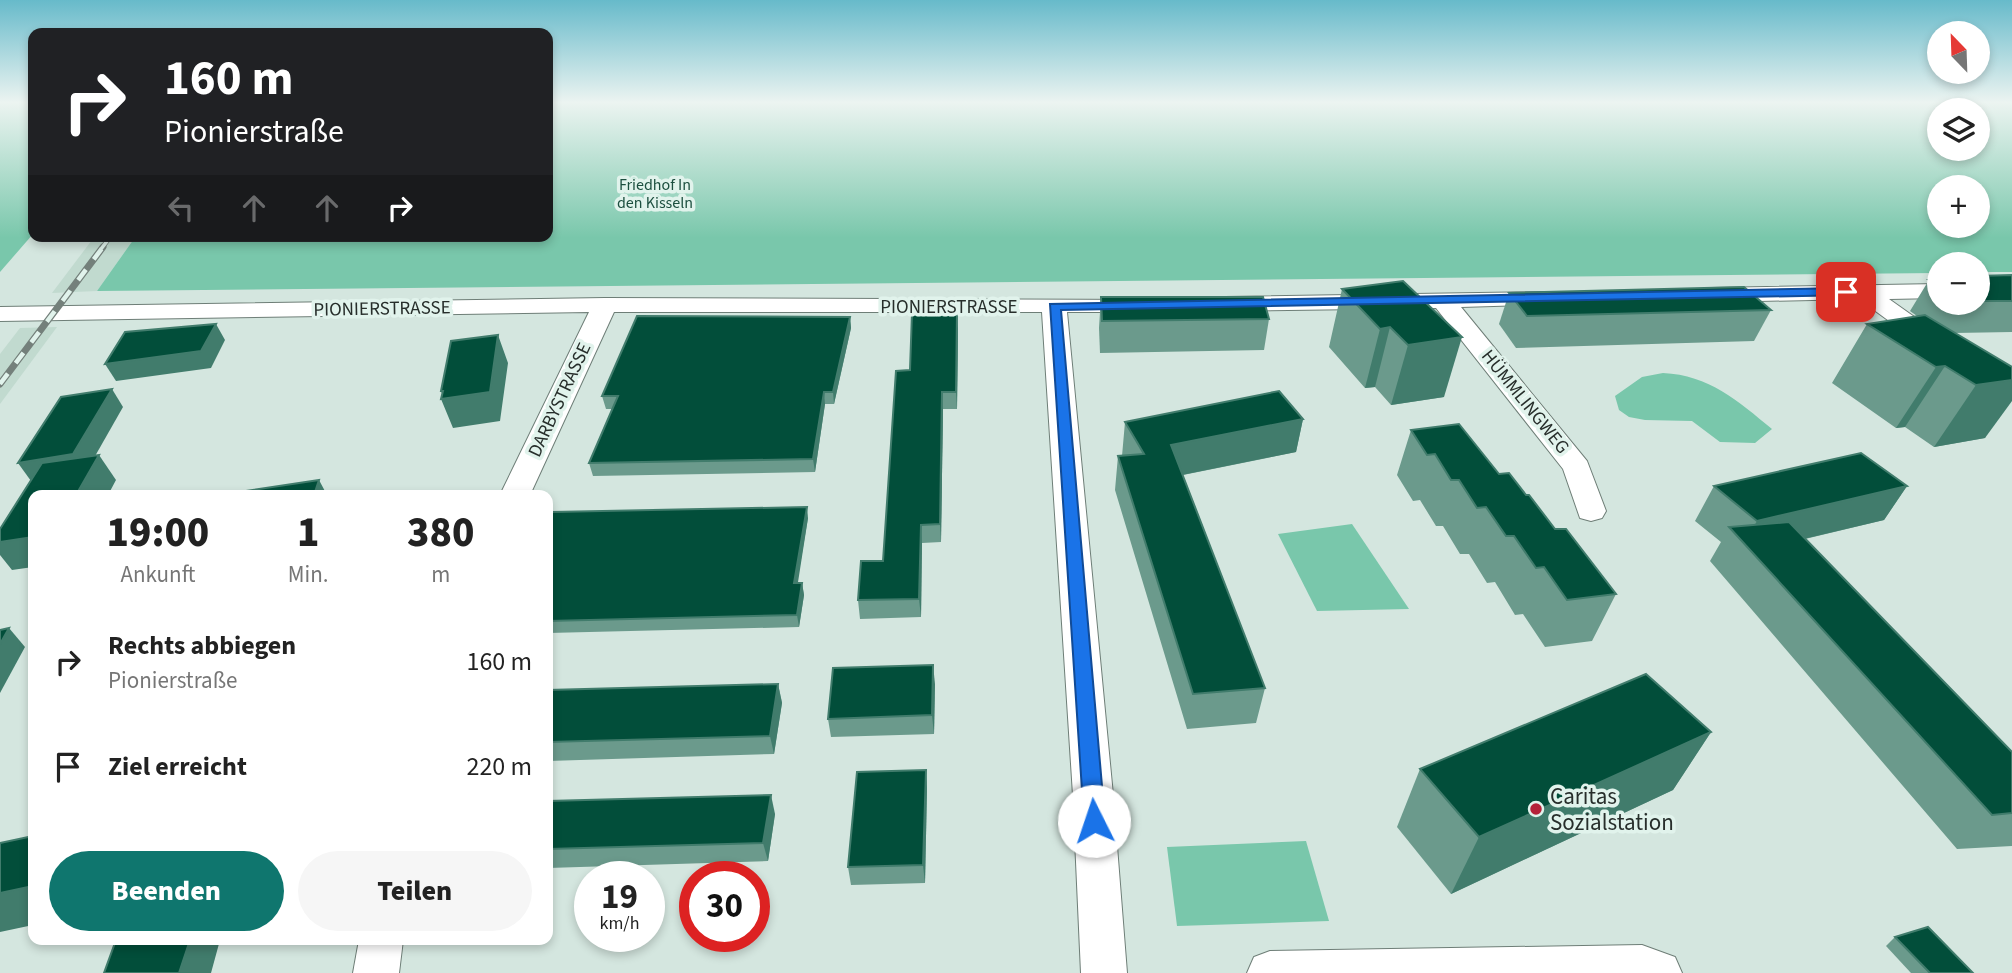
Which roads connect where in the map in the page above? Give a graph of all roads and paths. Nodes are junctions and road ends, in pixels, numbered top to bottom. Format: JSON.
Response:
{"nodes":[{"id":1,"x":1927,"y":291,"type":"edge"},
{"id":2,"x":1864,"y":292,"type":"junction"},
{"id":3,"x":1693,"y":296,"type":"edge"},
{"id":4,"x":1568,"y":298,"type":"edge"},
{"id":5,"x":1443,"y":301,"type":"junction"},
{"id":6,"x":1207,"y":304,"type":"edge"},
{"id":7,"x":605,"y":305,"type":"junction"},
{"id":8,"x":1166,"y":305,"type":"edge"},
{"id":9,"x":1054,"y":306,"type":"junction"},
{"id":10,"x":0,"y":314,"type":"edge"},
{"id":11,"x":1951,"y":355,"type":"edge"},
{"id":12,"x":517,"y":490,"type":"edge"},
{"id":13,"x":1591,"y":511,"type":"dead end"},
{"id":14,"x":380,"y":945,"type":"edge"},
{"id":15,"x":376,"y":973,"type":"edge"},
{"id":16,"x":1104,"y":973,"type":"edge"},
{"id":17,"x":1270,"y":973,"type":"edge"},
{"id":18,"x":1659,"y":973,"type":"edge"}],
"edges":[{"from":1,"to":2,"type":"street"},
{"from":2,"to":3,"type":"street"},
{"from":2,"to":11,"type":"street"},
{"from":4,"to":5,"type":"street"},
{"from":5,"to":6,"type":"street"},
{"from":5,"to":13,"type":"street","name":"HÜMMLINGWEG"},
{"from":7,"to":9,"type":"street","name":"PIONIERSTRASSE"},
{"from":7,"to":10,"type":"street","name":"PIONIERSTRASSE"},
{"from":7,"to":12,"type":"street","name":"DARBYSTRASSE"},
{"from":8,"to":9,"type":"street","name":"PIONIERSTRASSE"},
{"from":9,"to":16,"type":"street"},
{"from":14,"to":15,"type":"street"},
{"from":17,"to":18,"type":"street"}]}
